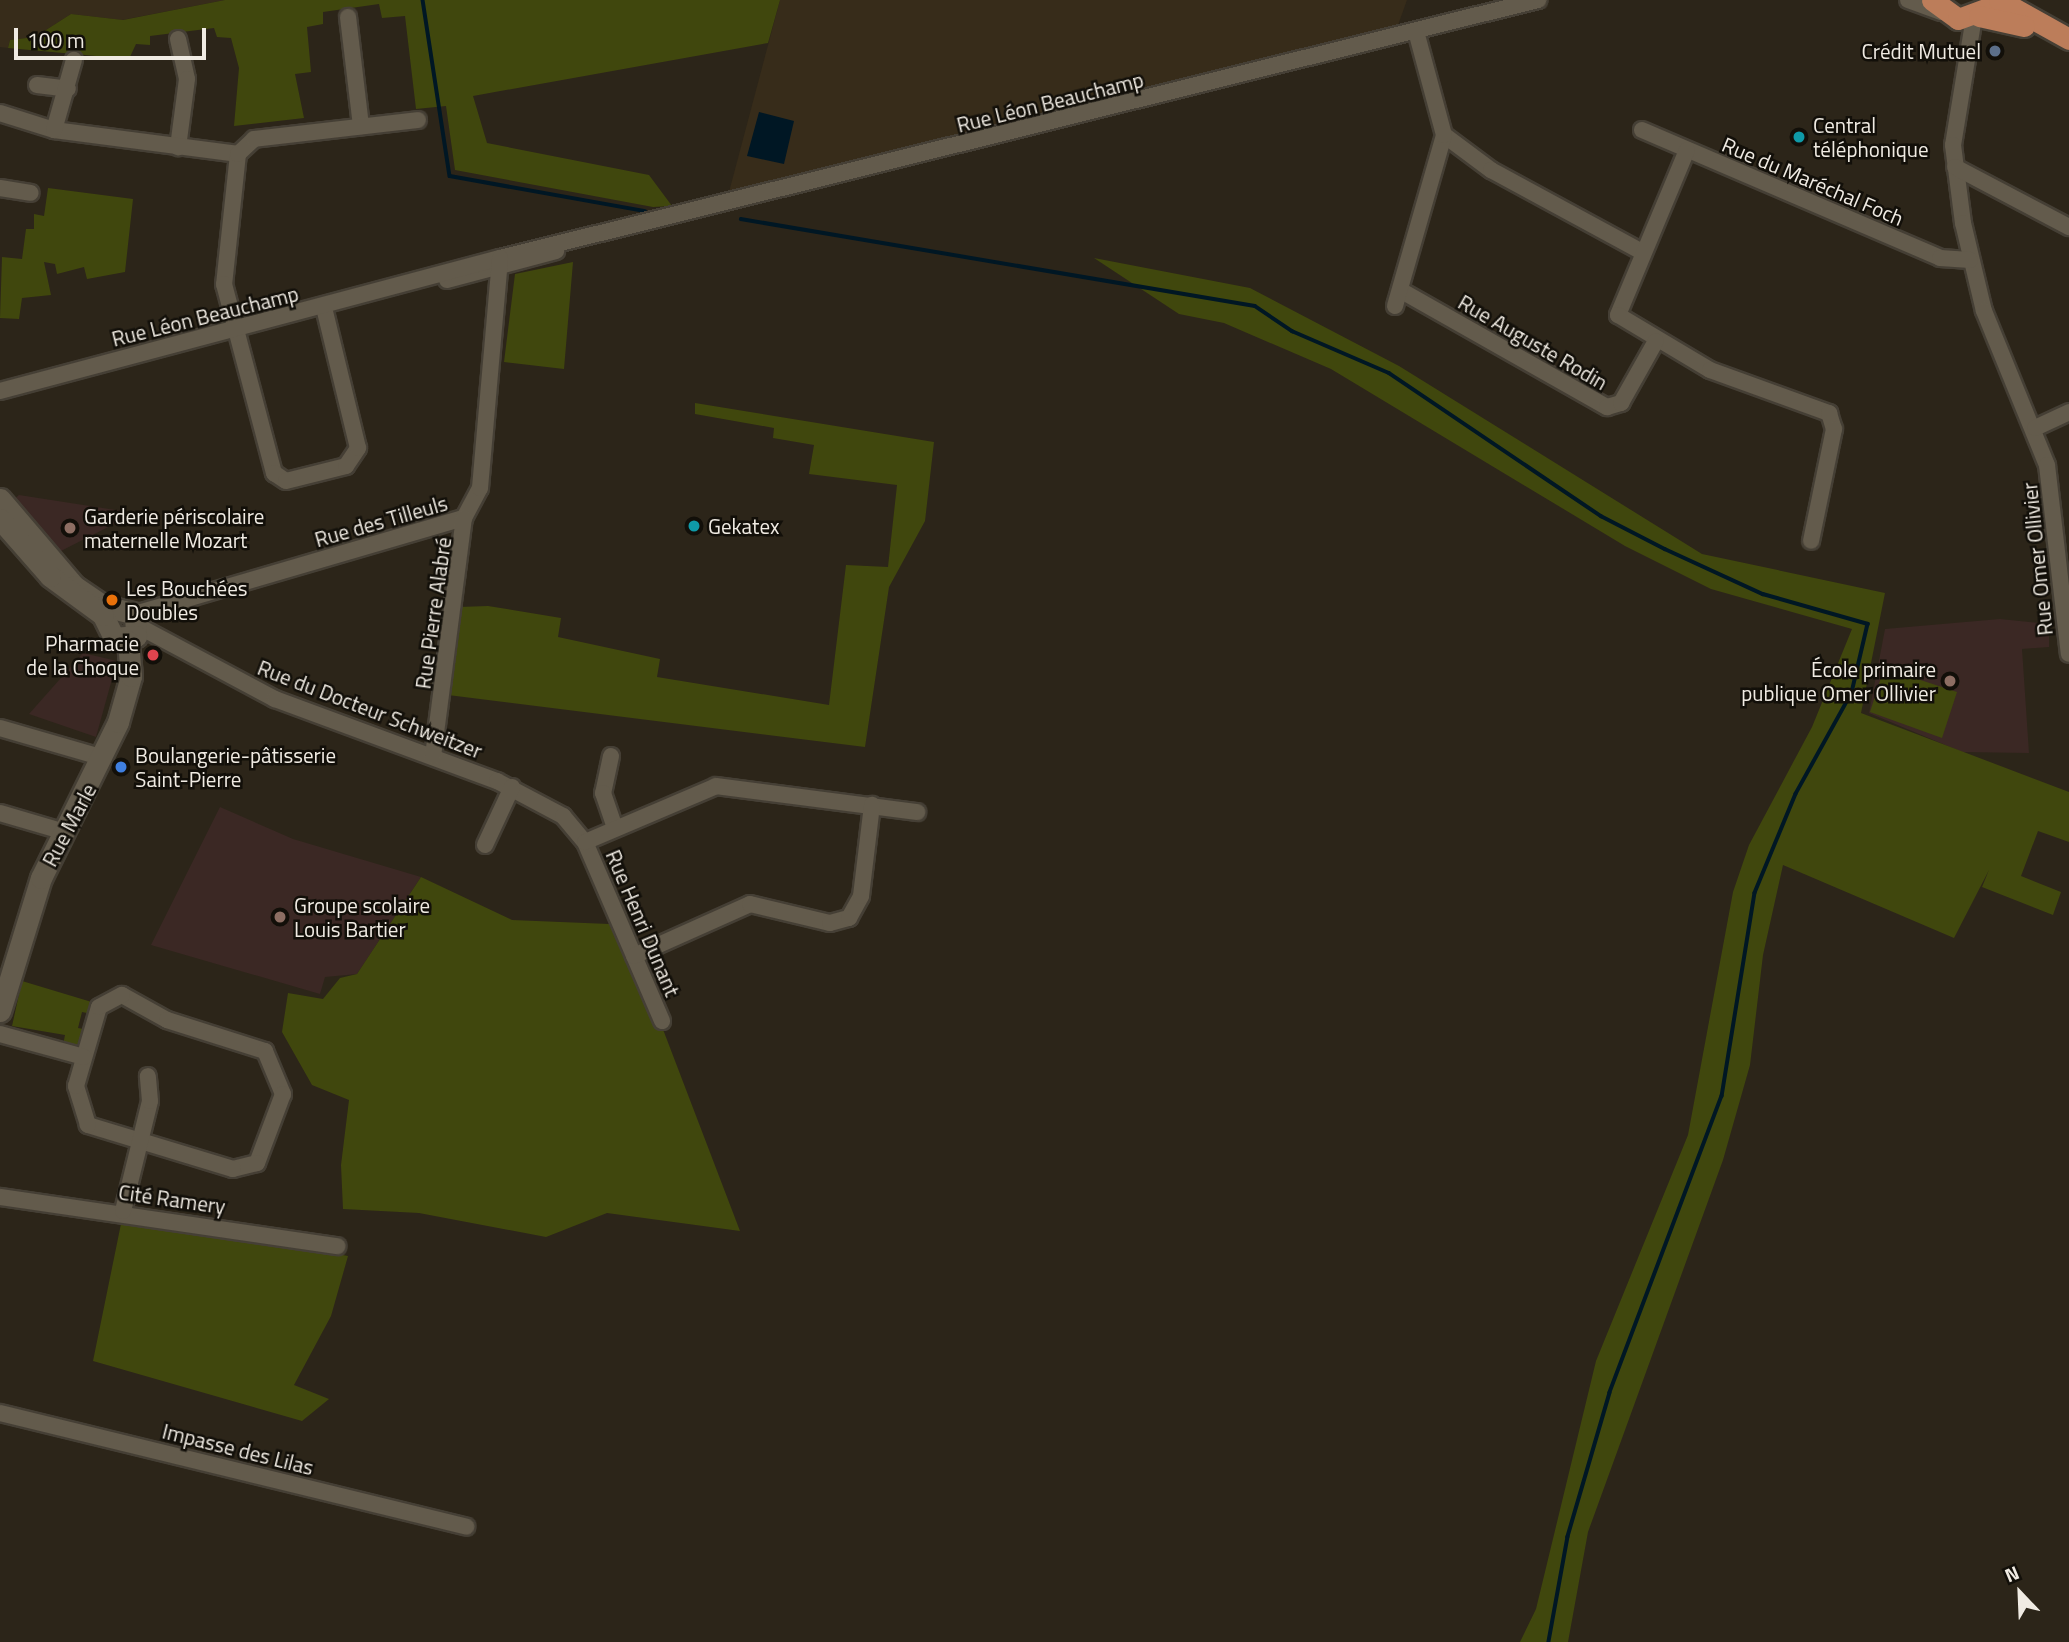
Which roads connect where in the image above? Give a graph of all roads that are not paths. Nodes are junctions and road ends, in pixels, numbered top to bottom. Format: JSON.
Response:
{"nodes":[{"id":1,"x":1538,"y":0,"type":"edge"},
{"id":2,"x":1908,"y":0,"type":"edge"},
{"id":3,"x":1996,"y":0,"type":"edge"},
{"id":4,"x":1957,"y":13,"type":"edge"},
{"id":5,"x":348,"y":17,"type":"dead end"},
{"id":6,"x":1416,"y":31,"type":"junction"},
{"id":7,"x":2062,"y":36,"type":"edge"},
{"id":8,"x":178,"y":39,"type":"dead end"},
{"id":9,"x":74,"y":60,"type":"dead end"},
{"id":10,"x":37,"y":85,"type":"dead end"},
{"id":11,"x":68,"y":89,"type":"junction"},
{"id":12,"x":8,"y":114,"type":"edge"},
{"id":13,"x":418,"y":120,"type":"dead end"},
{"id":14,"x":361,"y":126,"type":"junction"},
{"id":15,"x":54,"y":130,"type":"junction"},
{"id":16,"x":1642,"y":130,"type":"dead end"},
{"id":17,"x":1444,"y":135,"type":"junction"},
{"id":18,"x":178,"y":147,"type":"junction"},
{"id":19,"x":1688,"y":150,"type":"junction"},
{"id":20,"x":239,"y":154,"type":"junction"},
{"id":21,"x":1955,"y":167,"type":"junction"},
{"id":22,"x":0,"y":188,"type":"edge"},
{"id":23,"x":31,"y":193,"type":"dead end"},
{"id":24,"x":2069,"y":227,"type":"edge"},
{"id":25,"x":1642,"y":252,"type":"junction"},
{"id":26,"x":1970,"y":260,"type":"junction"},
{"id":27,"x":501,"y":264,"type":"junction"},
{"id":28,"x":324,"y":307,"type":"junction"},
{"id":29,"x":236,"y":330,"type":"junction"},
{"id":30,"x":1656,"y":341,"type":"junction"},
{"id":31,"x":0,"y":391,"type":"edge"},
{"id":32,"x":2069,"y":412,"type":"edge"},
{"id":33,"x":2035,"y":428,"type":"junction"},
{"id":34,"x":0,"y":499,"type":"edge"},
{"id":35,"x":464,"y":518,"type":"junction"},
{"id":36,"x":0,"y":519,"type":"edge"},
{"id":37,"x":1811,"y":541,"type":"dead end"},
{"id":38,"x":126,"y":624,"type":"junction"},
{"id":39,"x":2069,"y":654,"type":"edge"},
{"id":40,"x":0,"y":728,"type":"edge"},
{"id":41,"x":433,"y":756,"type":"junction"},
{"id":42,"x":611,"y":756,"type":"dead end"},
{"id":43,"x":104,"y":758,"type":"junction"},
{"id":44,"x":512,"y":788,"type":"junction"},
{"id":45,"x":872,"y":805,"type":"junction"},
{"id":46,"x":917,"y":812,"type":"dead end"},
{"id":47,"x":0,"y":813,"type":"edge"},
{"id":48,"x":615,"y":828,"type":"junction"},
{"id":49,"x":65,"y":832,"type":"junction"},
{"id":50,"x":585,"y":842,"type":"junction"},
{"id":51,"x":485,"y":845,"type":"dead end"},
{"id":52,"x":634,"y":956,"type":"junction"},
{"id":53,"x":0,"y":1011,"type":"edge"},
{"id":54,"x":662,"y":1021,"type":"dead end"},
{"id":55,"x":0,"y":1034,"type":"edge"},
{"id":56,"x":84,"y":1057,"type":"junction"},
{"id":57,"x":148,"y":1076,"type":"dead end"},
{"id":58,"x":140,"y":1142,"type":"junction"},
{"id":59,"x":0,"y":1197,"type":"edge"},
{"id":60,"x":123,"y":1211,"type":"junction"},
{"id":61,"x":337,"y":1246,"type":"dead end"},
{"id":62,"x":0,"y":1413,"type":"edge"},
{"id":63,"x":466,"y":1527,"type":"dead end"}],
"edges":[{"from":1,"to":6,"type":"street","name":"Rue Léon Beauchamp"},
{"from":2,"to":4,"type":"street"},
{"from":3,"to":4,"type":"main road"},
{"from":3,"to":7,"type":"main road"},
{"from":4,"to":7,"type":"main road"},
{"from":4,"to":21,"type":"street","name":"Rue Omer Ollivier"},
{"from":5,"to":14,"type":"street"},
{"from":6,"to":17,"type":"street"},
{"from":6,"to":27,"type":"street","name":"Rue Léon Beauchamp"},
{"from":8,"to":18,"type":"street"},
{"from":9,"to":11,"type":"street"},
{"from":10,"to":11,"type":"street"},
{"from":11,"to":15,"type":"street"},
{"from":12,"to":15,"type":"street"},
{"from":13,"to":14,"type":"street"},
{"from":14,"to":20,"type":"street"},
{"from":15,"to":18,"type":"street"},
{"from":16,"to":19,"type":"street","name":"Rue du Maréchal Foch"},
{"from":17,"to":25,"type":"street"},
{"from":17,"to":30,"type":"street","name":"Rue Auguste Rodin"},
{"from":18,"to":20,"type":"street"},
{"from":19,"to":25,"type":"street"},
{"from":19,"to":26,"type":"street","name":"Rue du Maréchal Foch"},
{"from":20,"to":29,"type":"street"},
{"from":21,"to":24,"type":"street"},
{"from":21,"to":26,"type":"street","name":"Rue Omer Ollivier"},
{"from":22,"to":23,"type":"street"},
{"from":25,"to":30,"type":"street"},
{"from":26,"to":33,"type":"street","name":"Rue Omer Ollivier"},
{"from":27,"to":28,"type":"street","name":"Rue Léon Beauchamp"},
{"from":27,"to":35,"type":"street","name":"Rue des Tilleuls"},
{"from":28,"to":29,"type":"street","name":"Rue Léon Beauchamp"},
{"from":28,"to":29,"type":"street"},
{"from":29,"to":31,"type":"street","name":"Rue Léon Beauchamp"},
{"from":30,"to":37,"type":"street"},
{"from":32,"to":33,"type":"street"},
{"from":33,"to":39,"type":"street","name":"Rue Omer Ollivier"},
{"from":34,"to":38,"type":"main road"},
{"from":35,"to":38,"type":"street","name":"Rue des Tilleuls"},
{"from":35,"to":41,"type":"street","name":"Rue Pierre Alabré"},
{"from":36,"to":38,"type":"main road"},
{"from":38,"to":41,"type":"street","name":"Rue du Docteur Schweitzer"},
{"from":38,"to":43,"type":"main road","name":"Rue Marle"},
{"from":40,"to":43,"type":"street"},
{"from":41,"to":44,"type":"street","name":"Rue du Docteur Schweitzer"},
{"from":42,"to":48,"type":"street"},
{"from":43,"to":49,"type":"main road","name":"Rue Marle"},
{"from":44,"to":50,"type":"street","name":"Rue du Docteur Schweitzer"},
{"from":44,"to":51,"type":"street"},
{"from":45,"to":46,"type":"street"},
{"from":45,"to":48,"type":"street"},
{"from":45,"to":52,"type":"street"},
{"from":47,"to":49,"type":"street"},
{"from":48,"to":50,"type":"street"},
{"from":49,"to":53,"type":"main road","name":"Rue Marle"},
{"from":50,"to":52,"type":"street","name":"Rue Henri Dunant"},
{"from":52,"to":54,"type":"street","name":"Rue Henri Dunant"},
{"from":55,"to":56,"type":"street"},
{"from":56,"to":58,"type":"street"},
{"from":56,"to":58,"type":"street"},
{"from":57,"to":58,"type":"street"},
{"from":58,"to":60,"type":"street"},
{"from":59,"to":60,"type":"street","name":"Cité Ramery"},
{"from":60,"to":61,"type":"street","name":"Cité Ramery"},
{"from":62,"to":63,"type":"street","name":"Impasse des Lilas"}]}
